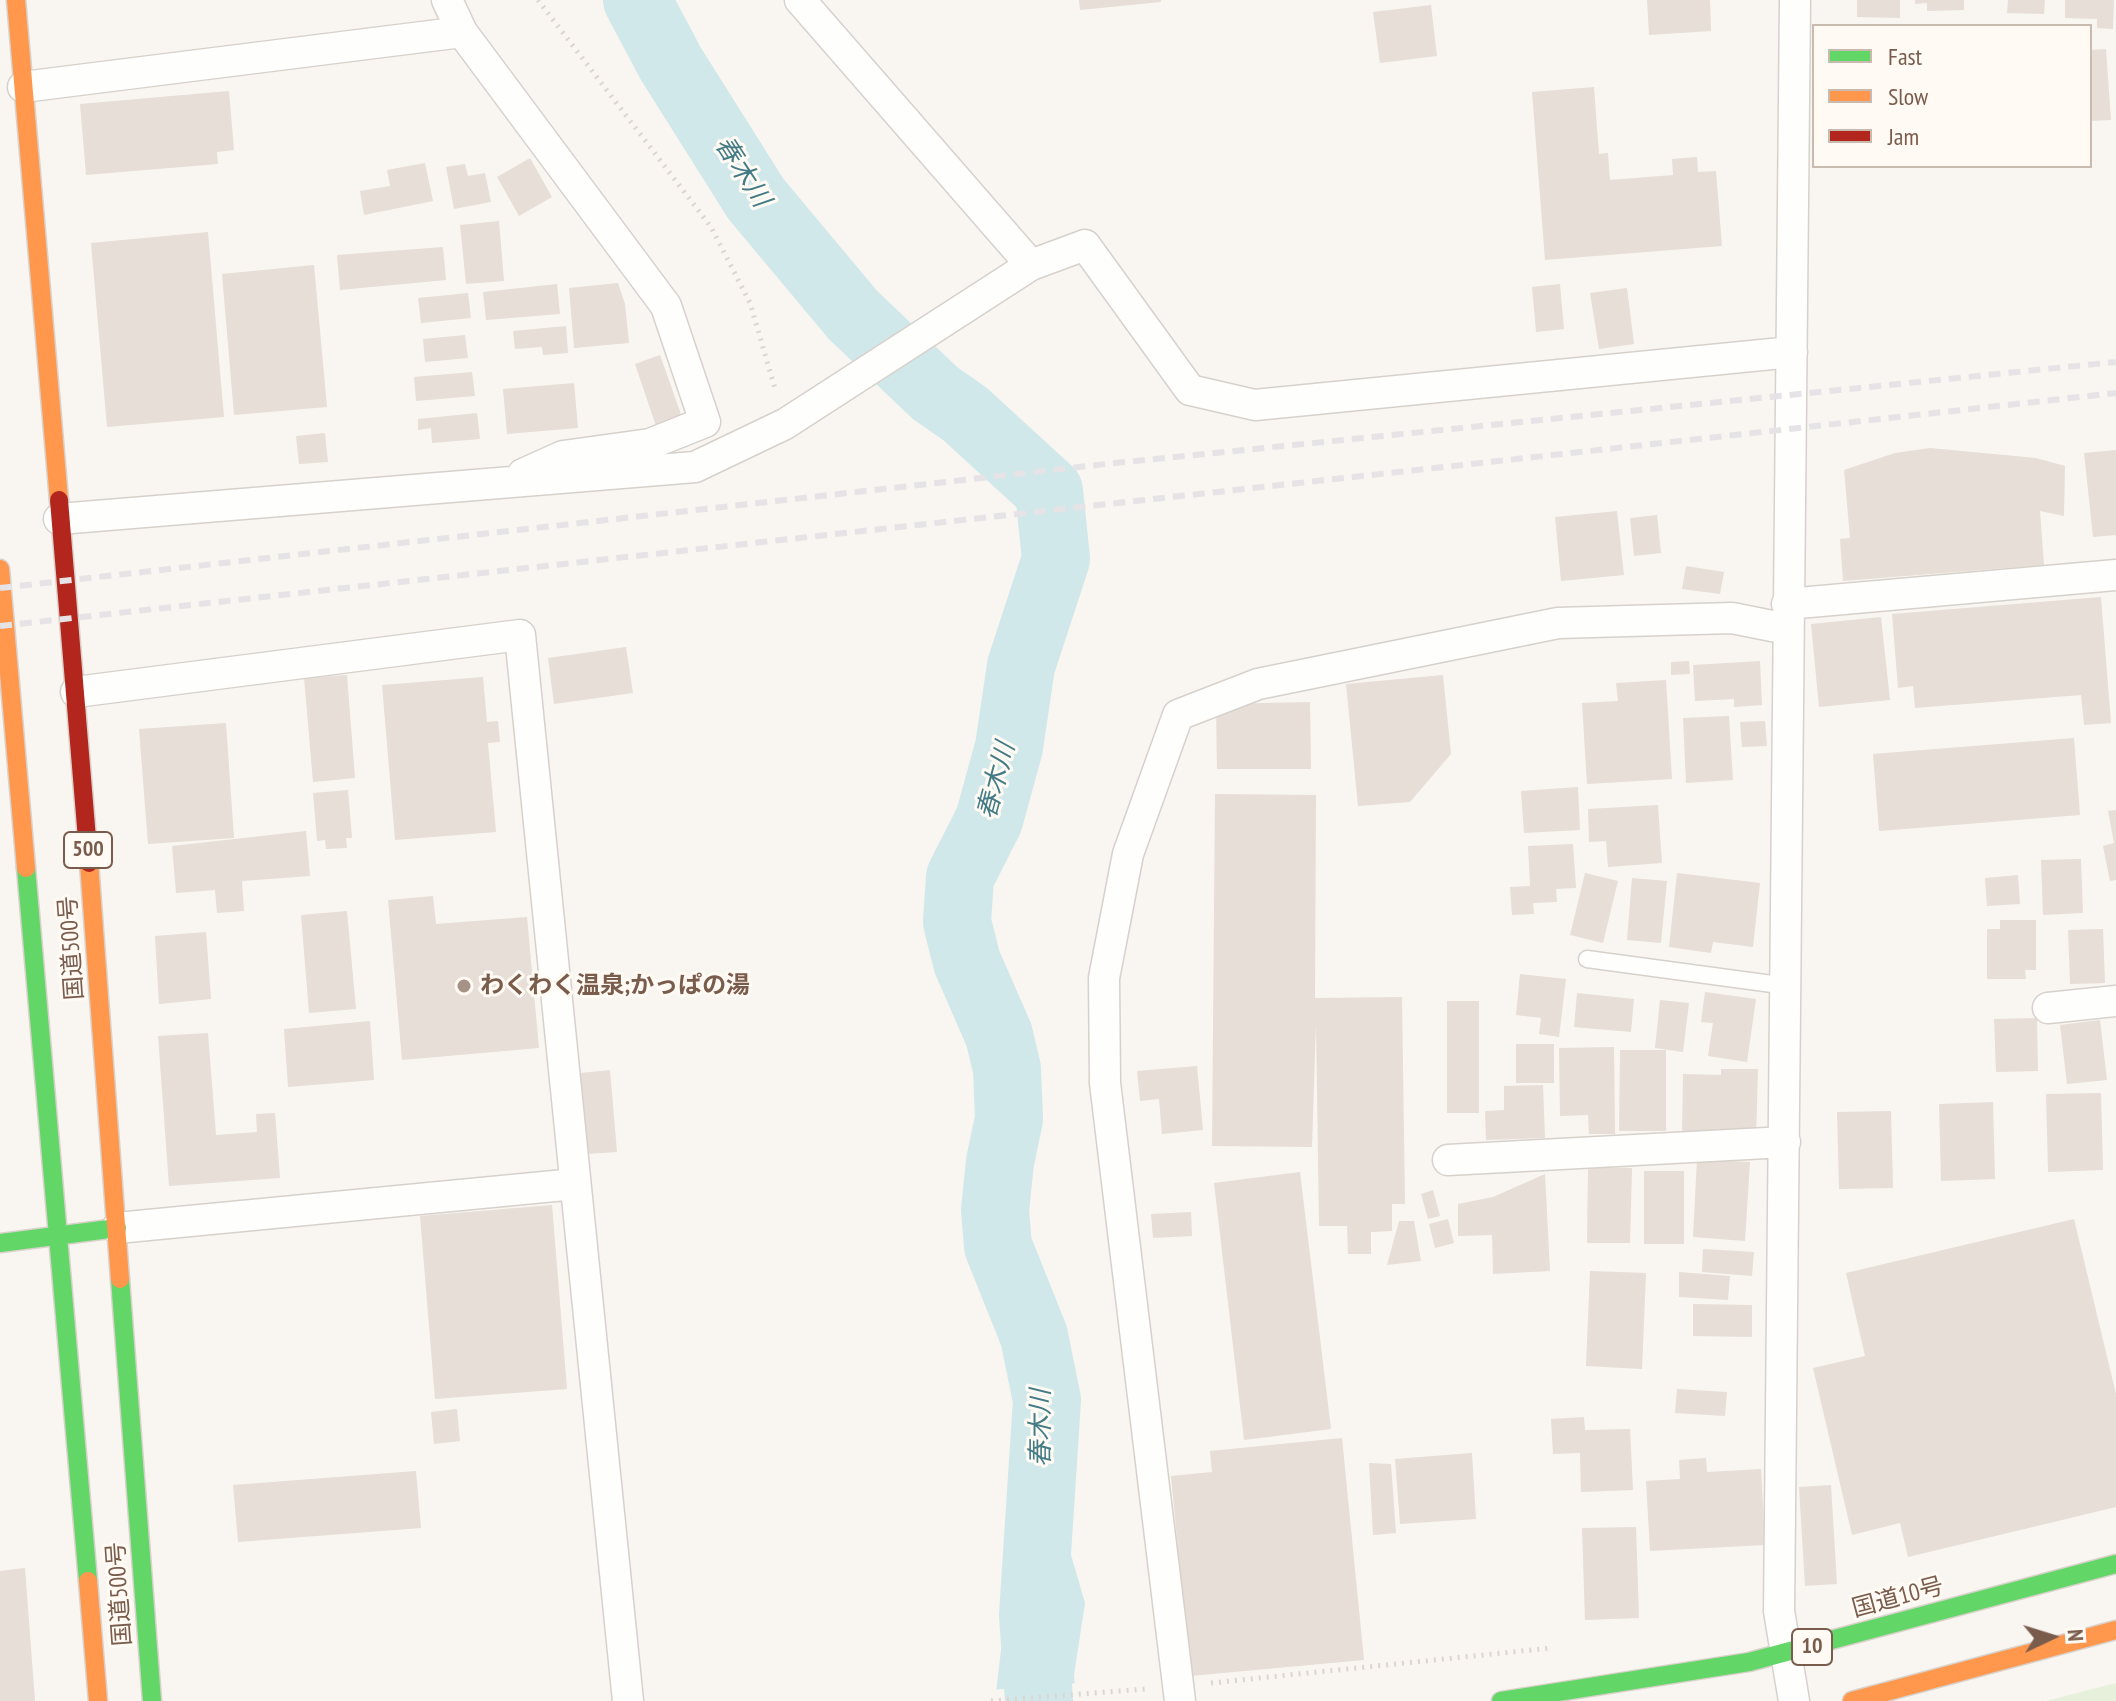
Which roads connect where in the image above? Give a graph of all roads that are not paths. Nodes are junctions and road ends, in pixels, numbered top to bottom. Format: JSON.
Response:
{"nodes":[{"id":1,"x":16,"y":0,"type":"edge"},
{"id":2,"x":447,"y":0,"type":"edge"},
{"id":3,"x":800,"y":0,"type":"edge"},
{"id":4,"x":1795,"y":0,"type":"edge"},
{"id":5,"x":462,"y":32,"type":"junction"},
{"id":6,"x":12,"y":88,"type":"edge"},
{"id":7,"x":1024,"y":270,"type":"junction"},
{"id":8,"x":1792,"y":352,"type":"junction"},
{"id":9,"x":499,"y":484,"type":"junction"},
{"id":10,"x":59,"y":519,"type":"junction"},
{"id":11,"x":0,"y":569,"type":"edge"},
{"id":12,"x":2116,"y":575,"type":"edge"},
{"id":13,"x":1787,"y":616,"type":"junction"},
{"id":14,"x":76,"y":692,"type":"junction"},
{"id":15,"x":5,"y":696,"type":"edge"},
{"id":16,"x":1587,"y":959,"type":"dead end"},
{"id":17,"x":1787,"y":986,"type":"junction"},
{"id":18,"x":2116,"y":1001,"type":"edge"},
{"id":19,"x":2048,"y":1008,"type":"dead end"},
{"id":20,"x":1785,"y":1142,"type":"junction"},
{"id":21,"x":1448,"y":1160,"type":"dead end"},
{"id":22,"x":575,"y":1184,"type":"junction"},
{"id":23,"x":117,"y":1228,"type":"junction"},
{"id":24,"x":59,"y":1236,"type":"junction"},
{"id":25,"x":0,"y":1243,"type":"edge"},
{"id":26,"x":2116,"y":1564,"type":"edge"},
{"id":27,"x":2116,"y":1630,"type":"edge"},
{"id":28,"x":1786,"y":1653,"type":"junction"},
{"id":29,"x":1175,"y":1691,"type":"edge"},
{"id":30,"x":98,"y":1701,"type":"edge"},
{"id":31,"x":152,"y":1701,"type":"edge"},
{"id":32,"x":628,"y":1701,"type":"edge"},
{"id":33,"x":1501,"y":1701,"type":"edge"},
{"id":34,"x":1794,"y":1701,"type":"edge"},
{"id":35,"x":1852,"y":1701,"type":"edge"}],
"edges":[{"from":1,"to":6,"type":"main road","name":"国道500号","number":"500"},
{"from":2,"to":5,"type":"street"},
{"from":3,"to":7,"type":"street"},
{"from":4,"to":8,"type":"street"},
{"from":5,"to":6,"type":"street"},
{"from":5,"to":9,"type":"street"},
{"from":6,"to":10,"type":"main road","name":"国道500号","number":"500"},
{"from":7,"to":8,"type":"street"},
{"from":7,"to":9,"type":"street"},
{"from":8,"to":13,"type":"street"},
{"from":9,"to":10,"type":"street"},
{"from":10,"to":14,"type":"main road","name":"国道500号","number":"500"},
{"from":11,"to":15,"type":"main road","name":"国道500号"},
{"from":12,"to":13,"type":"street"},
{"from":13,"to":17,"type":"street"},
{"from":13,"to":29,"type":"street"},
{"from":14,"to":22,"type":"street"},
{"from":14,"to":23,"type":"main road","name":"国道500号","number":"500"},
{"from":15,"to":24,"type":"main road","name":"国道500号"},
{"from":16,"to":17,"type":"lane"},
{"from":17,"to":20,"type":"street"},
{"from":18,"to":19,"type":"street"},
{"from":20,"to":21,"type":"street"},
{"from":20,"to":28,"type":"street"},
{"from":22,"to":23,"type":"street"},
{"from":22,"to":32,"type":"street"},
{"from":23,"to":24,"type":"main road"},
{"from":23,"to":31,"type":"main road","name":"国道500号","number":"500"},
{"from":24,"to":25,"type":"main road"},
{"from":24,"to":30,"type":"main road","name":"国道500号"},
{"from":26,"to":28,"type":"main road","name":"国道10号","number":"10"},
{"from":27,"to":35,"type":"main road"},
{"from":28,"to":33,"type":"main road","name":"国道10号","number":"10"},
{"from":28,"to":34,"type":"street"}]}
